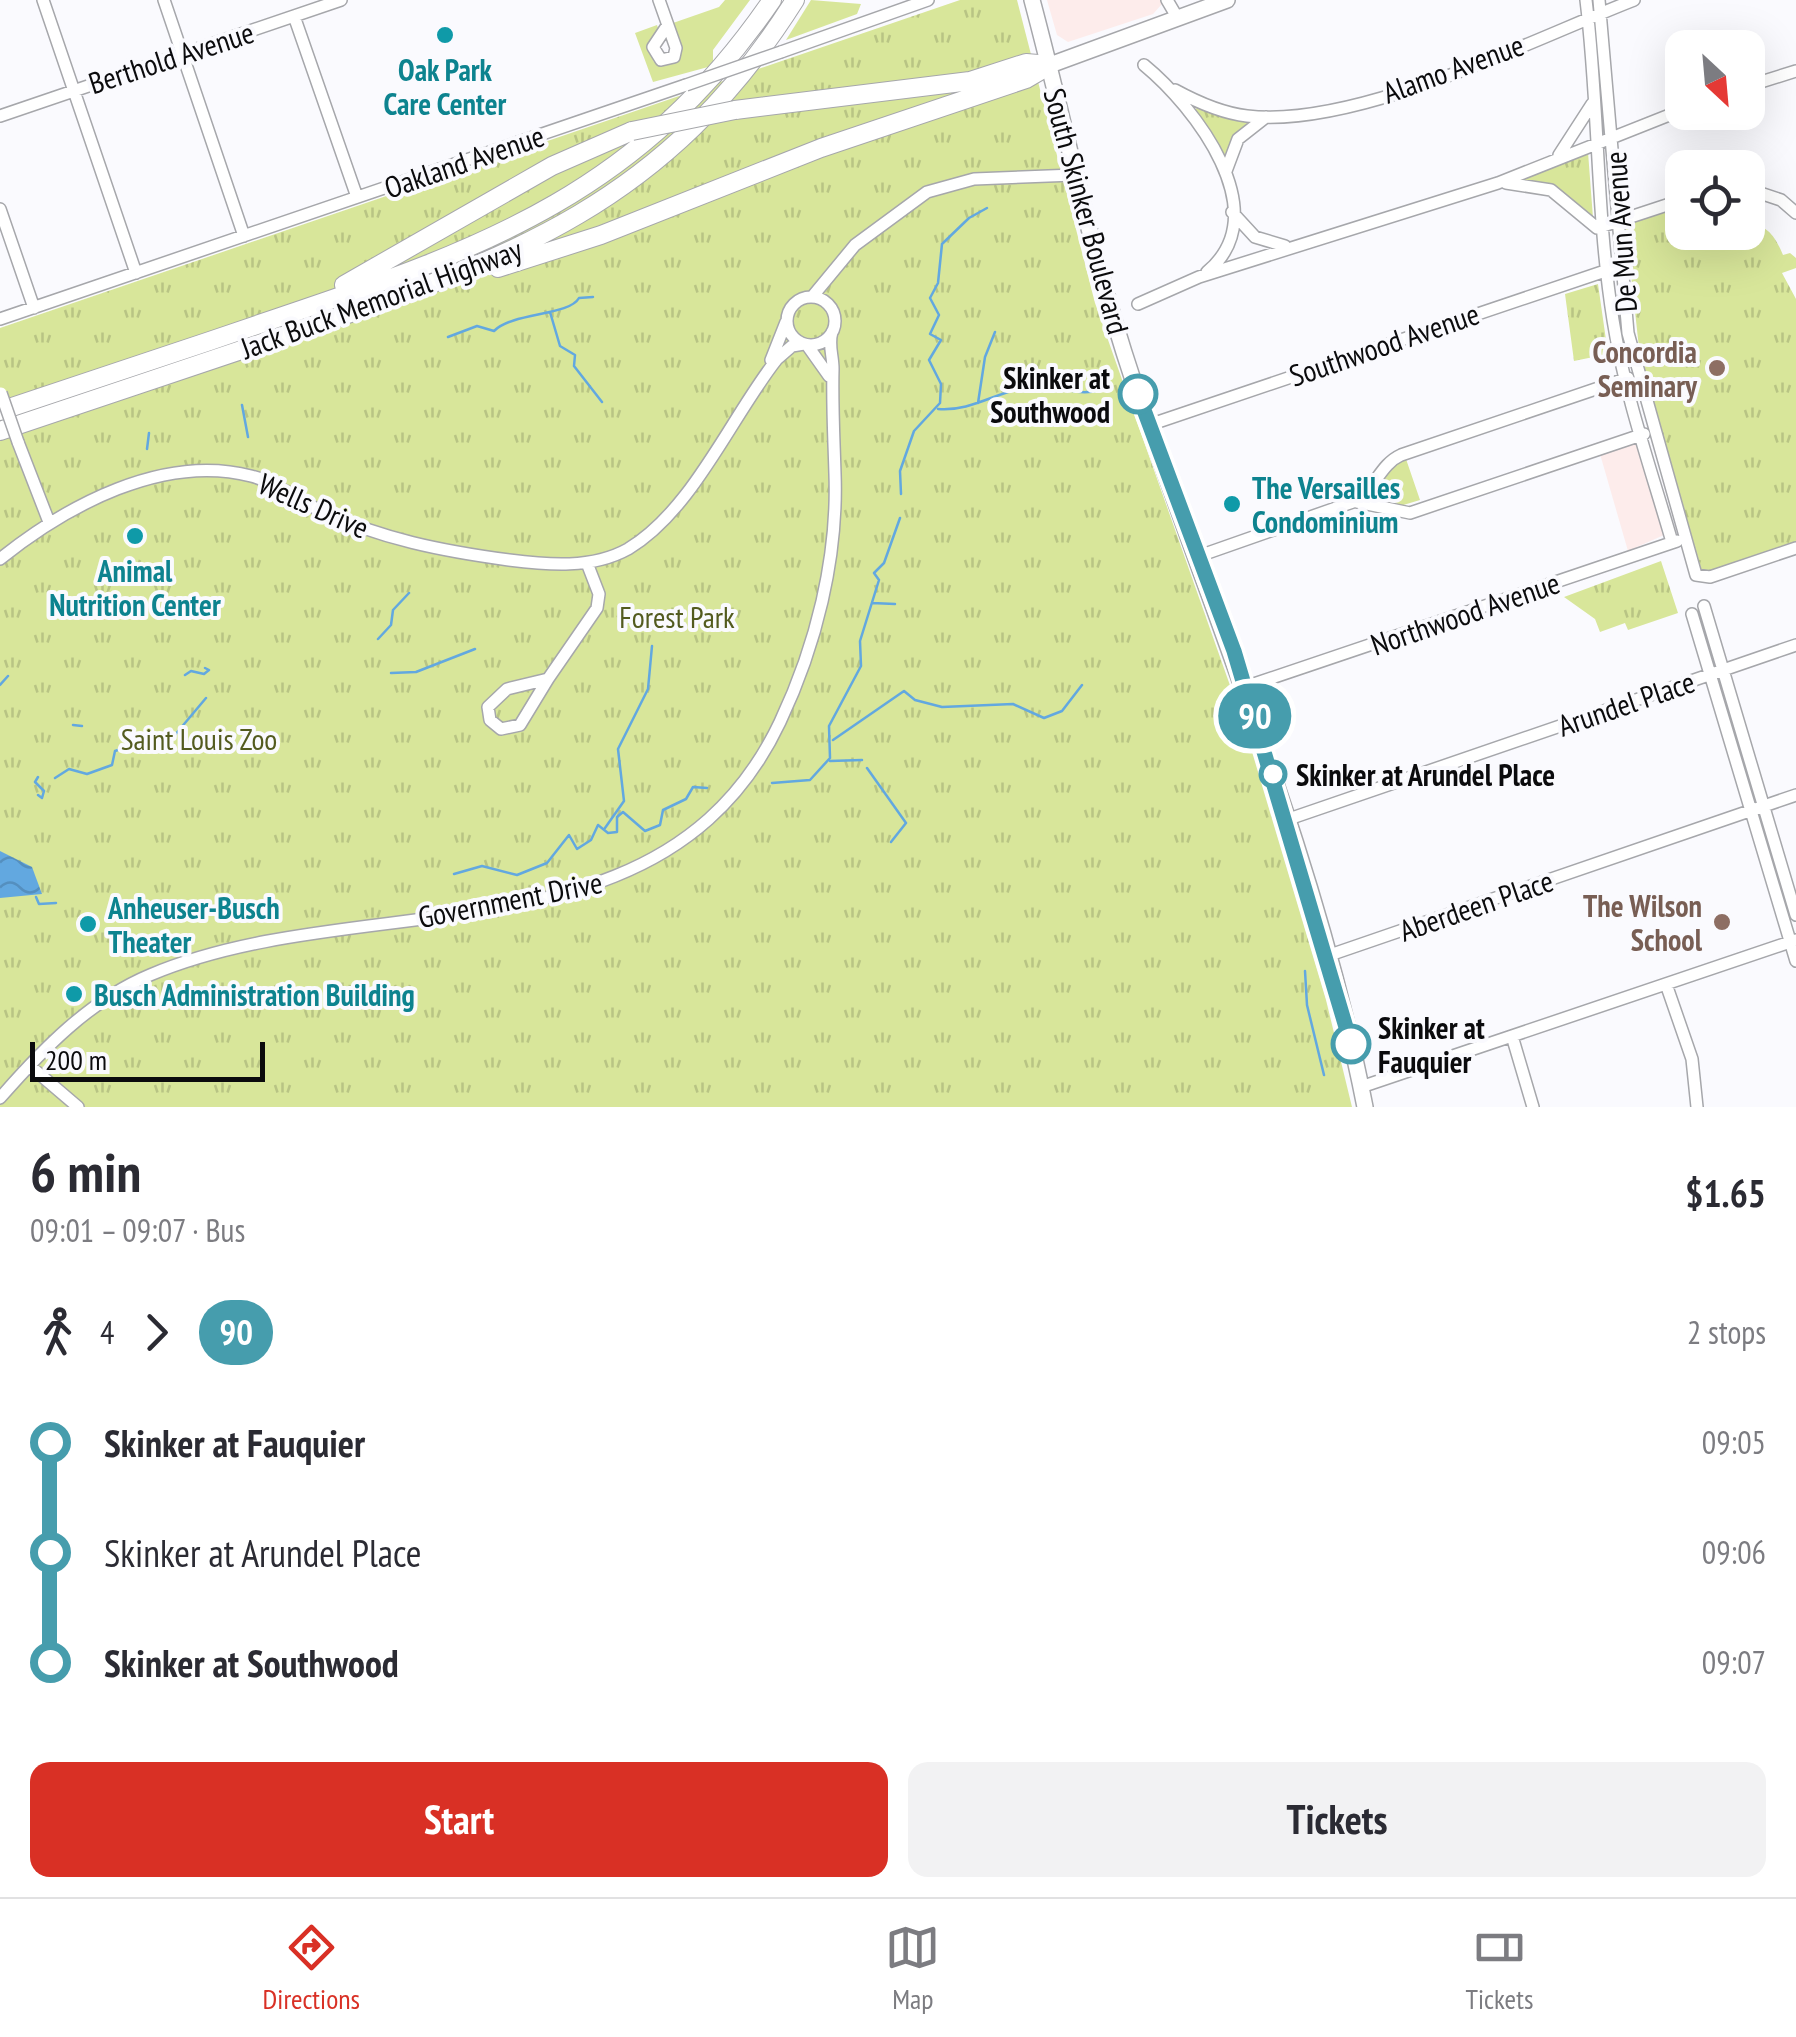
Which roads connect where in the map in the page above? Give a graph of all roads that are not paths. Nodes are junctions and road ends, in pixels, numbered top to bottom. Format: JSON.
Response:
{"nodes":[{"id":1,"x":43,"y":0,"type":"edge"},
{"id":2,"x":164,"y":0,"type":"edge"},
{"id":3,"x":341,"y":0,"type":"edge"},
{"id":4,"x":658,"y":0,"type":"edge"},
{"id":5,"x":772,"y":0,"type":"edge"},
{"id":6,"x":795,"y":0,"type":"edge"},
{"id":7,"x":928,"y":0,"type":"edge"},
{"id":8,"x":1167,"y":0,"type":"edge"},
{"id":9,"x":1227,"y":0,"type":"edge"},
{"id":10,"x":1586,"y":0,"type":"edge"},
{"id":11,"x":1634,"y":0,"type":"edge"},
{"id":12,"x":1034,"y":2,"type":"edge"},
{"id":13,"x":1596,"y":10,"type":"edge"},
{"id":14,"x":294,"y":16,"type":"junction"},
{"id":15,"x":1177,"y":17,"type":"junction"},
{"id":16,"x":667,"y":26,"type":"dead end"},
{"id":17,"x":182,"y":53,"type":"junction"},
{"id":18,"x":1050,"y":65,"type":"junction"},
{"id":19,"x":1144,"y":65,"type":"dead end"},
{"id":20,"x":1796,"y":71,"type":"edge"},
{"id":21,"x":1765,"y":81,"type":"edge"},
{"id":22,"x":73,"y":90,"type":"junction"},
{"id":23,"x":1175,"y":90,"type":"junction"},
{"id":24,"x":1593,"y":100,"type":"junction"},
{"id":25,"x":0,"y":116,"type":"edge"},
{"id":26,"x":1665,"y":116,"type":"edge"},
{"id":27,"x":1266,"y":118,"type":"junction"},
{"id":28,"x":1612,"y":136,"type":"junction"},
{"id":29,"x":1595,"y":143,"type":"junction"},
{"id":30,"x":1552,"y":160,"type":"junction"},
{"id":31,"x":1074,"y":175,"type":"junction"},
{"id":32,"x":1225,"y":176,"type":"junction"},
{"id":33,"x":1498,"y":183,"type":"junction"},
{"id":34,"x":1765,"y":194,"type":"edge"},
{"id":35,"x":357,"y":197,"type":"junction"},
{"id":36,"x":1665,"y":206,"type":"edge"},
{"id":37,"x":0,"y":210,"type":"edge"},
{"id":38,"x":1232,"y":212,"type":"junction"},
{"id":39,"x":1796,"y":213,"type":"edge"},
{"id":40,"x":1617,"y":222,"type":"junction"},
{"id":41,"x":1602,"y":228,"type":"junction"},
{"id":42,"x":244,"y":236,"type":"junction"},
{"id":43,"x":1290,"y":246,"type":"junction"},
{"id":44,"x":1620,"y":267,"type":"junction"},
{"id":45,"x":1606,"y":268,"type":"junction"},
{"id":46,"x":136,"y":273,"type":"junction"},
{"id":47,"x":1199,"y":277,"type":"junction"},
{"id":48,"x":454,"y":278,"type":"junction"},
{"id":49,"x":812,"y":296,"type":"junction"},
{"id":50,"x":1138,"y":304,"type":"dead end"},
{"id":51,"x":34,"y":308,"type":"junction"},
{"id":52,"x":0,"y":319,"type":"edge"},
{"id":53,"x":787,"y":320,"type":"junction"},
{"id":54,"x":258,"y":325,"type":"junction"},
{"id":55,"x":832,"y":332,"type":"junction"},
{"id":56,"x":806,"y":344,"type":"junction"},
{"id":57,"x":766,"y":373,"type":"junction"},
{"id":58,"x":1630,"y":377,"type":"junction"},
{"id":59,"x":831,"y":385,"type":"junction"},
{"id":60,"x":0,"y":398,"type":"edge"},
{"id":61,"x":1149,"y":425,"type":"junction"},
{"id":62,"x":0,"y":431,"type":"edge"},
{"id":63,"x":1646,"y":433,"type":"junction"},
{"id":64,"x":1379,"y":476,"type":"junction"},
{"id":65,"x":1353,"y":502,"type":"junction"},
{"id":66,"x":1391,"y":509,"type":"junction"},
{"id":67,"x":49,"y":522,"type":"junction"},
{"id":68,"x":1679,"y":540,"type":"junction"},
{"id":69,"x":1796,"y":548,"type":"edge"},
{"id":70,"x":1198,"y":556,"type":"junction"},
{"id":71,"x":0,"y":559,"type":"edge"},
{"id":72,"x":587,"y":563,"type":"junction"},
{"id":73,"x":1704,"y":606,"type":"dead end"},
{"id":74,"x":1692,"y":614,"type":"dead end"},
{"id":75,"x":1796,"y":644,"type":"edge"},
{"id":76,"x":1717,"y":672,"type":"junction"},
{"id":77,"x":548,"y":679,"type":"junction"},
{"id":78,"x":1245,"y":687,"type":"junction"},
{"id":79,"x":1796,"y":795,"type":"edge"},
{"id":80,"x":1758,"y":808,"type":"junction"},
{"id":81,"x":1286,"y":820,"type":"junction"},
{"id":82,"x":1795,"y":910,"type":"edge"},
{"id":83,"x":1793,"y":941,"type":"edge"},
{"id":84,"x":1327,"y":956,"type":"junction"},
{"id":85,"x":1796,"y":961,"type":"edge"},
{"id":86,"x":1666,"y":984,"type":"junction"},
{"id":87,"x":1512,"y":1036,"type":"junction"},
{"id":88,"x":30,"y":1066,"type":"junction"},
{"id":89,"x":1361,"y":1087,"type":"junction"},
{"id":90,"x":0,"y":1098,"type":"edge"},
{"id":91,"x":78,"y":1107,"type":"edge"},
{"id":92,"x":1365,"y":1107,"type":"edge"},
{"id":93,"x":1533,"y":1107,"type":"edge"},
{"id":94,"x":1697,"y":1107,"type":"edge"}],
"edges":[{"from":1,"to":22,"type":"street"},
{"from":2,"to":17,"type":"street"},
{"from":3,"to":14,"type":"street","name":"Berthold Avenue"},
{"from":4,"to":16,"type":"street"},
{"from":5,"to":54,"type":"highway","name":"Jack Buck Memorial Highway"},
{"from":6,"to":48,"type":"highway","name":"Jack Buck Memorial Highway"},
{"from":7,"to":35,"type":"street","name":"Oakland Avenue","bridge":true},
{"from":8,"to":15,"type":"street"},
{"from":9,"to":15,"type":"main road"},
{"from":10,"to":13,"type":"street","name":"De Mun Avenue"},
{"from":11,"to":13,"type":"street","name":"Alamo Avenue"},
{"from":12,"to":18,"type":"main road","name":"South Skinker Boulevard"},
{"from":13,"to":24,"type":"street","name":"De Mun Avenue"},
{"from":13,"to":27,"type":"street","name":"Alamo Avenue"},
{"from":13,"to":28,"type":"street","name":"De Mun Avenue"},
{"from":14,"to":17,"type":"street","name":"Berthold Avenue"},
{"from":14,"to":35,"type":"street"},
{"from":15,"to":18,"type":"main road"},
{"from":17,"to":22,"type":"street","name":"Berthold Avenue"},
{"from":17,"to":42,"type":"street"},
{"from":18,"to":31,"type":"main road","name":"South Skinker Boulevard"},
{"from":18,"to":48,"type":"highway"},
{"from":18,"to":54,"type":"highway","bridge":true},
{"from":19,"to":23,"type":"street"},
{"from":20,"to":21,"type":"street"},
{"from":22,"to":25,"type":"street","name":"Berthold Avenue"},
{"from":22,"to":46,"type":"street"},
{"from":23,"to":27,"type":"street","name":"Alamo Avenue"},
{"from":23,"to":32,"type":"street"},
{"from":24,"to":29,"type":"street","name":"De Mun Avenue"},
{"from":24,"to":30,"type":"street"},
{"from":26,"to":28,"type":"street"},
{"from":27,"to":32,"type":"street","name":"Alamo Avenue"},
{"from":28,"to":29,"type":"street"},
{"from":28,"to":40,"type":"street","name":"De Mun Avenue"},
{"from":29,"to":30,"type":"street"},
{"from":29,"to":41,"type":"street","name":"De Mun Avenue"},
{"from":30,"to":33,"type":"street"},
{"from":31,"to":49,"type":"street"},
{"from":31,"to":61,"type":"main road","name":"South Skinker Boulevard"},
{"from":32,"to":38,"type":"street"},
{"from":33,"to":41,"type":"street"},
{"from":33,"to":43,"type":"street"},
{"from":34,"to":39,"type":"street"},
{"from":35,"to":42,"type":"street","name":"Oakland Avenue"},
{"from":36,"to":40,"type":"street"},
{"from":37,"to":51,"type":"street"},
{"from":38,"to":43,"type":"street"},
{"from":38,"to":47,"type":"street"},
{"from":40,"to":41,"type":"street"},
{"from":40,"to":44,"type":"street","name":"De Mun Avenue"},
{"from":41,"to":45,"type":"street","name":"De Mun Avenue"},
{"from":42,"to":46,"type":"street","name":"Oakland Avenue"},
{"from":43,"to":47,"type":"street"},
{"from":44,"to":45,"type":"street","name":"Southwood Avenue"},
{"from":44,"to":58,"type":"street","name":"De Mun Avenue"},
{"from":45,"to":58,"type":"street","name":"De Mun Avenue"},
{"from":45,"to":61,"type":"street","name":"Southwood Avenue"},
{"from":46,"to":51,"type":"street","name":"Oakland Avenue"},
{"from":47,"to":50,"type":"street"},
{"from":48,"to":62,"type":"highway","name":"Jack Buck Memorial Highway"},
{"from":49,"to":53,"type":"street"},
{"from":49,"to":55,"type":"street"},
{"from":51,"to":52,"type":"street","name":"Oakland Avenue"},
{"from":53,"to":56,"type":"street"},
{"from":53,"to":57,"type":"street","name":"Wells Drive"},
{"from":54,"to":60,"type":"highway","name":"Jack Buck Memorial Highway"},
{"from":55,"to":56,"type":"street"},
{"from":55,"to":59,"type":"street","name":"Government Drive"},
{"from":56,"to":57,"type":"street","name":"Wells Drive"},
{"from":56,"to":59,"type":"street","name":"Government Drive"},
{"from":57,"to":72,"type":"street","name":"Wells Drive"},
{"from":58,"to":63,"type":"street","name":"De Mun Avenue"},
{"from":58,"to":64,"type":"street"},
{"from":59,"to":88,"type":"street","name":"Government Drive"},
{"from":60,"to":67,"type":"street","bridge":true},
{"from":61,"to":70,"type":"main road","name":"South Skinker Boulevard"},
{"from":63,"to":66,"type":"street"},
{"from":63,"to":68,"type":"street","name":"De Mun Avenue"},
{"from":64,"to":65,"type":"street"},
{"from":64,"to":66,"type":"street"},
{"from":65,"to":66,"type":"street"},
{"from":65,"to":70,"type":"street"},
{"from":67,"to":71,"type":"street","name":"Wells Drive"},
{"from":67,"to":72,"type":"street","name":"Wells Drive"},
{"from":68,"to":69,"type":"street","name":"De Mun Avenue"},
{"from":68,"to":78,"type":"street","name":"Northwood Avenue"},
{"from":70,"to":78,"type":"main road","name":"South Skinker Boulevard"},
{"from":72,"to":77,"type":"street"},
{"from":73,"to":76,"type":"street"},
{"from":74,"to":76,"type":"street"},
{"from":75,"to":76,"type":"street","name":"Arundel Place"},
{"from":76,"to":80,"type":"street"},
{"from":76,"to":81,"type":"street","name":"Arundel Place"},
{"from":77,"to":77,"type":"street"},
{"from":78,"to":81,"type":"main road","name":"South Skinker Boulevard"},
{"from":79,"to":80,"type":"street","name":"Aberdeen Place"},
{"from":80,"to":82,"type":"street"},
{"from":80,"to":83,"type":"street"},
{"from":80,"to":84,"type":"street","name":"Aberdeen Place"},
{"from":81,"to":84,"type":"main road","name":"South Skinker Boulevard"},
{"from":83,"to":85,"type":"street"},
{"from":83,"to":86,"type":"street"},
{"from":84,"to":89,"type":"main road","name":"South Skinker Boulevard"},
{"from":86,"to":87,"type":"street"},
{"from":86,"to":94,"type":"street"},
{"from":87,"to":89,"type":"street"},
{"from":87,"to":93,"type":"street"},
{"from":88,"to":90,"type":"street","name":"Government Drive"},
{"from":88,"to":91,"type":"street"},
{"from":89,"to":92,"type":"main road","name":"South Skinker Boulevard"}]}
